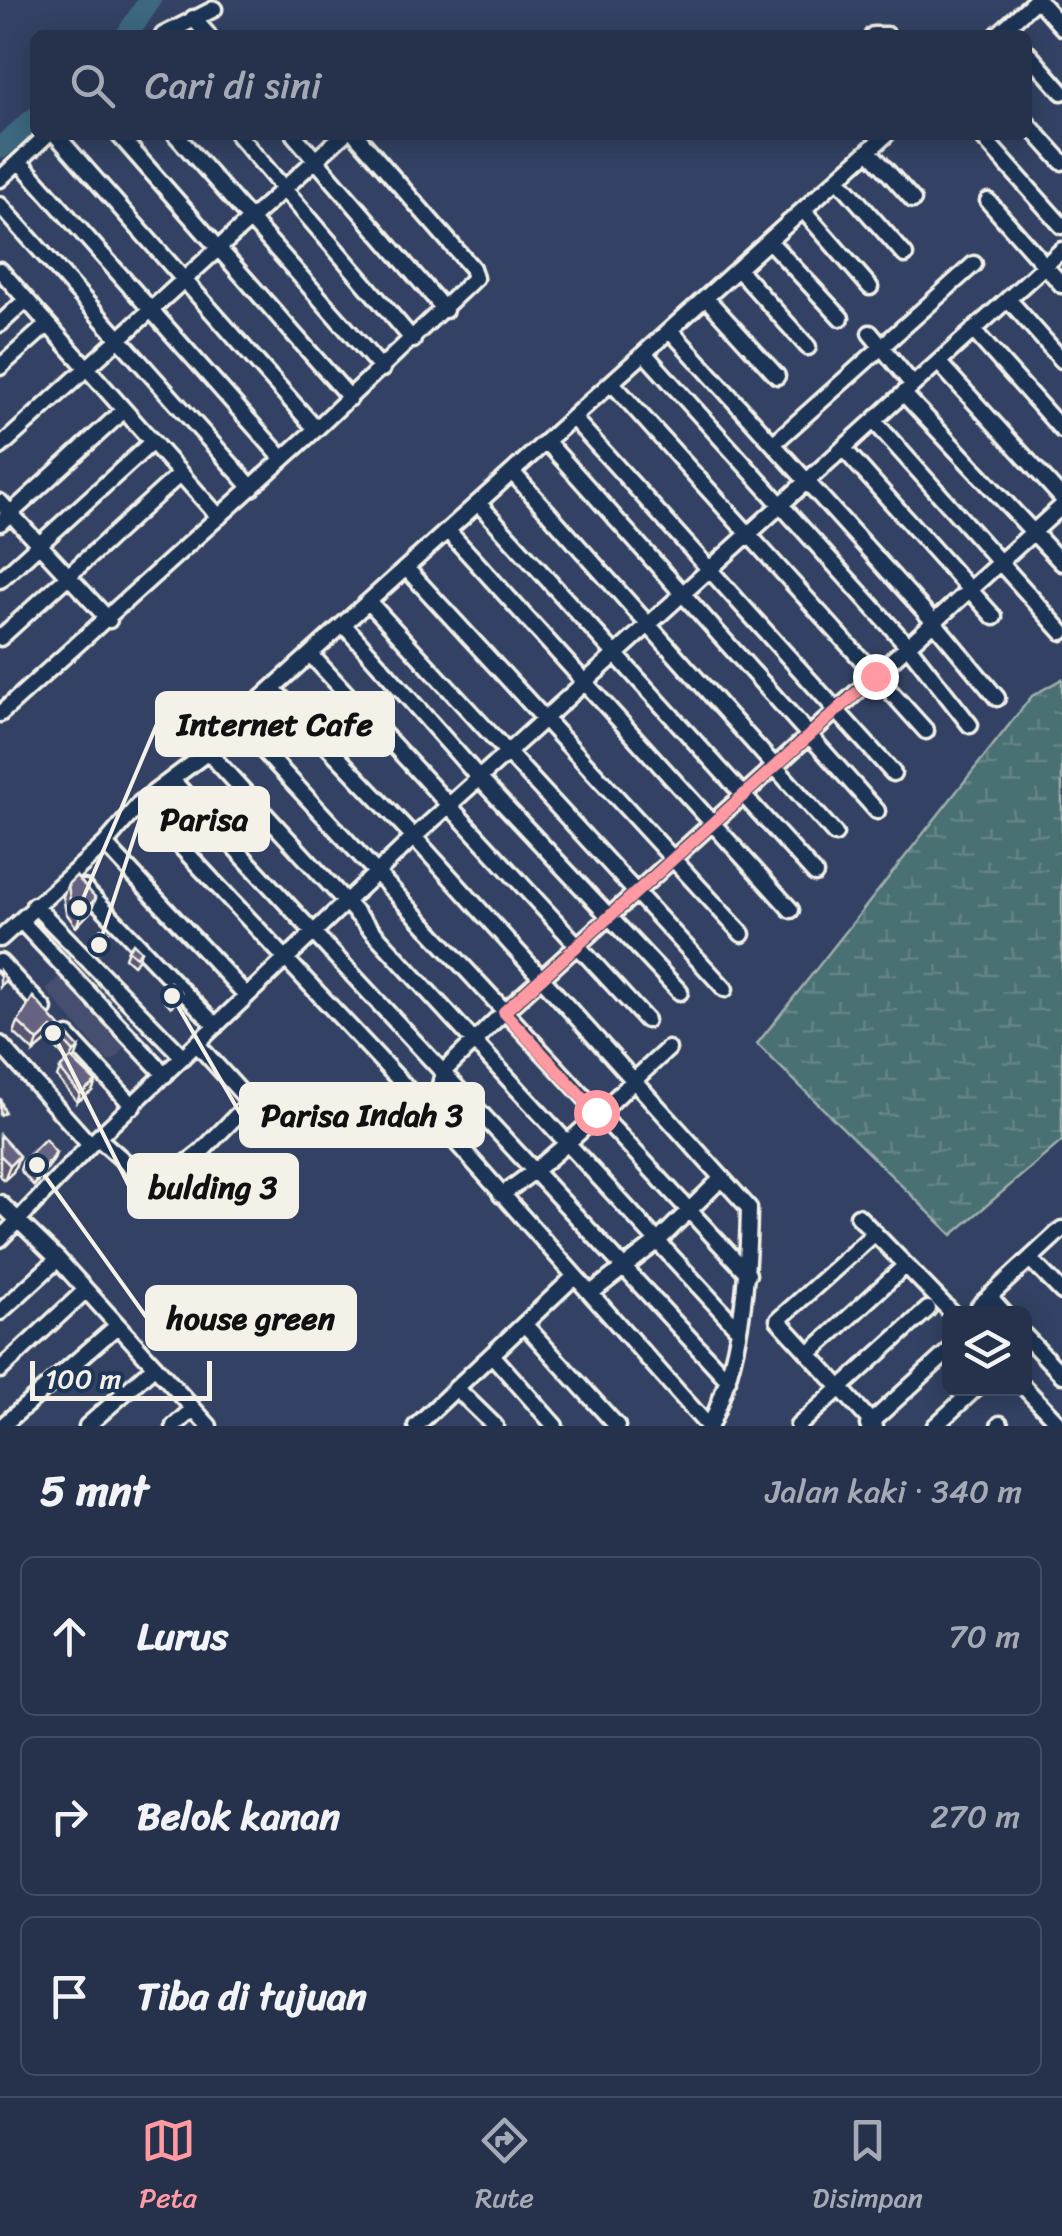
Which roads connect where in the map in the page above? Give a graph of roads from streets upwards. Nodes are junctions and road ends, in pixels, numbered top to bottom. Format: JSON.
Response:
{"nodes":[{"id":1,"x":1037,"y":0,"type":"edge"},
{"id":2,"x":214,"y":9,"type":"dead end"},
{"id":3,"x":194,"y":18,"type":"junction"},
{"id":4,"x":1062,"y":27,"type":"edge"},
{"id":5,"x":172,"y":30,"type":"edge"},
{"id":6,"x":204,"y":30,"type":"edge"},
{"id":7,"x":1008,"y":30,"type":"edge"},
{"id":8,"x":1032,"y":58,"type":"edge"},
{"id":9,"x":1062,"y":92,"type":"edge"},
{"id":10,"x":1032,"y":129,"type":"edge"},
{"id":11,"x":42,"y":140,"type":"edge"},
{"id":12,"x":60,"y":140,"type":"edge"},
{"id":13,"x":123,"y":140,"type":"edge"},
{"id":14,"x":180,"y":140,"type":"edge"},
{"id":15,"x":242,"y":140,"type":"edge"},
{"id":16,"x":298,"y":140,"type":"edge"},
{"id":17,"x":337,"y":140,"type":"edge"},
{"id":18,"x":360,"y":140,"type":"edge"},
{"id":19,"x":880,"y":140,"type":"edge"},
{"id":20,"x":985,"y":140,"type":"edge"},
{"id":21,"x":869,"y":150,"type":"junction"},
{"id":22,"x":316,"y":160,"type":"junction"},
{"id":23,"x":19,"y":161,"type":"junction"},
{"id":24,"x":1062,"y":162,"type":"edge"},
{"id":25,"x":0,"y":178,"type":"edge"},
{"id":26,"x":838,"y":179,"type":"junction"},
{"id":27,"x":284,"y":189,"type":"junction"},
{"id":28,"x":914,"y":200,"type":"dead end"},
{"id":29,"x":988,"y":201,"type":"dead end"},
{"id":30,"x":0,"y":204,"type":"edge"},
{"id":31,"x":804,"y":210,"type":"junction"},
{"id":32,"x":251,"y":220,"type":"junction"},
{"id":33,"x":1062,"y":226,"type":"edge"},
{"id":34,"x":769,"y":241,"type":"junction"},
{"id":35,"x":218,"y":249,"type":"junction"},
{"id":36,"x":1062,"y":250,"type":"edge"},
{"id":37,"x":904,"y":254,"type":"dead end"},
{"id":38,"x":974,"y":264,"type":"dead end"},
{"id":39,"x":1045,"y":266,"type":"junction"},
{"id":40,"x":738,"y":269,"type":"junction"},
{"id":41,"x":0,"y":270,"type":"edge"},
{"id":42,"x":184,"y":280,"type":"junction"},
{"id":43,"x":1062,"y":285,"type":"edge"},
{"id":44,"x":870,"y":286,"type":"dead end"},
{"id":45,"x":706,"y":298,"type":"junction"},
{"id":46,"x":1008,"y":299,"type":"junction"},
{"id":47,"x":26,"y":300,"type":"junction"},
{"id":48,"x":151,"y":310,"type":"junction"},
{"id":49,"x":445,"y":310,"type":"junction"},
{"id":50,"x":841,"y":318,"type":"dead end"},
{"id":51,"x":0,"y":324,"type":"edge"},
{"id":52,"x":48,"y":324,"type":"junction"},
{"id":53,"x":670,"y":330,"type":"junction"},
{"id":54,"x":974,"y":330,"type":"junction"},
{"id":55,"x":870,"y":332,"type":"dead end"},
{"id":56,"x":119,"y":338,"type":"junction"},
{"id":57,"x":413,"y":340,"type":"junction"},
{"id":58,"x":808,"y":347,"type":"dead end"},
{"id":59,"x":880,"y":347,"type":"junction"},
{"id":60,"x":644,"y":354,"type":"junction"},
{"id":61,"x":1062,"y":360,"type":"edge"},
{"id":62,"x":939,"y":362,"type":"junction"},
{"id":63,"x":0,"y":368,"type":"edge"},
{"id":64,"x":86,"y":368,"type":"junction"},
{"id":65,"x":382,"y":368,"type":"junction"},
{"id":66,"x":777,"y":376,"type":"dead end"},
{"id":67,"x":612,"y":383,"type":"junction"},
{"id":68,"x":909,"y":390,"type":"junction"},
{"id":69,"x":350,"y":398,"type":"junction"},
{"id":70,"x":123,"y":410,"type":"junction"},
{"id":71,"x":574,"y":418,"type":"junction"},
{"id":72,"x":874,"y":421,"type":"junction"},
{"id":73,"x":316,"y":429,"type":"junction"},
{"id":74,"x":1062,"y":430,"type":"edge"},
{"id":75,"x":152,"y":442,"type":"junction"},
{"id":76,"x":547,"y":442,"type":"junction"},
{"id":77,"x":773,"y":444,"type":"junction"},
{"id":78,"x":0,"y":446,"type":"edge"},
{"id":79,"x":843,"y":448,"type":"junction"},
{"id":80,"x":283,"y":459,"type":"junction"},
{"id":81,"x":513,"y":473,"type":"junction"},
{"id":82,"x":180,"y":474,"type":"junction"},
{"id":83,"x":806,"y":481,"type":"junction"},
{"id":84,"x":252,"y":488,"type":"junction"},
{"id":85,"x":1062,"y":502,"type":"edge"},
{"id":86,"x":479,"y":504,"type":"junction"},
{"id":87,"x":781,"y":506,"type":"junction"},
{"id":88,"x":3,"y":513,"type":"edge"},
{"id":89,"x":220,"y":518,"type":"junction"},
{"id":90,"x":448,"y":531,"type":"junction"},
{"id":91,"x":1032,"y":532,"type":"junction"},
{"id":92,"x":749,"y":535,"type":"junction"},
{"id":93,"x":39,"y":545,"type":"junction"},
{"id":94,"x":1000,"y":562,"type":"junction"},
{"id":95,"x":1062,"y":563,"type":"edge"},
{"id":96,"x":406,"y":568,"type":"junction"},
{"id":97,"x":710,"y":570,"type":"junction"},
{"id":98,"x":68,"y":576,"type":"junction"},
{"id":99,"x":0,"y":580,"type":"edge"},
{"id":100,"x":968,"y":589,"type":"junction"},
{"id":101,"x":683,"y":595,"type":"junction"},
{"id":102,"x":370,"y":603,"type":"junction"},
{"id":103,"x":994,"y":617,"type":"dead end"},
{"id":104,"x":109,"y":620,"type":"junction"},
{"id":105,"x":933,"y":621,"type":"junction"},
{"id":106,"x":344,"y":625,"type":"junction"},
{"id":107,"x":649,"y":626,"type":"junction"},
{"id":108,"x":1062,"y":632,"type":"edge"},
{"id":109,"x":0,"y":638,"type":"edge"},
{"id":110,"x":908,"y":646,"type":"junction"},
{"id":111,"x":311,"y":655,"type":"junction"},
{"id":112,"x":616,"y":655,"type":"junction"},
{"id":113,"x":875,"y":676,"type":"junction"},
{"id":114,"x":586,"y":683,"type":"junction"},
{"id":115,"x":273,"y":689,"type":"junction"},
{"id":116,"x":996,"y":698,"type":"dead end"},
{"id":117,"x":837,"y":710,"type":"junction"},
{"id":118,"x":0,"y":714,"type":"edge"},
{"id":119,"x":236,"y":720,"type":"junction"},
{"id":120,"x":545,"y":720,"type":"junction"},
{"id":121,"x":970,"y":725,"type":"dead end"},
{"id":122,"x":926,"y":731,"type":"dead end"},
{"id":123,"x":810,"y":736,"type":"junction"},
{"id":124,"x":510,"y":751,"type":"junction"},
{"id":125,"x":208,"y":752,"type":"junction"},
{"id":126,"x":775,"y":767,"type":"junction"},
{"id":127,"x":893,"y":773,"type":"dead end"},
{"id":128,"x":480,"y":779,"type":"junction"},
{"id":129,"x":173,"y":782,"type":"junction"},
{"id":130,"x":744,"y":796,"type":"junction"},
{"id":131,"x":140,"y":803,"type":"junction"},
{"id":132,"x":449,"y":806,"type":"junction"},
{"id":133,"x":877,"y":811,"type":"dead end"},
{"id":134,"x":713,"y":824,"type":"junction"},
{"id":135,"x":835,"y":834,"type":"dead end"},
{"id":136,"x":414,"y":836,"type":"junction"},
{"id":137,"x":104,"y":844,"type":"junction"},
{"id":138,"x":673,"y":859,"type":"junction"},
{"id":139,"x":379,"y":871,"type":"junction"},
{"id":140,"x":70,"y":873,"type":"junction"},
{"id":141,"x":815,"y":874,"type":"dead end"},
{"id":142,"x":638,"y":892,"type":"junction"},
{"id":143,"x":346,"y":901,"type":"junction"},
{"id":144,"x":34,"y":905,"type":"junction"},
{"id":145,"x":792,"y":910,"type":"dead end"},
{"id":146,"x":611,"y":917,"type":"junction"},
{"id":147,"x":21,"y":920,"type":"junction"},
{"id":148,"x":314,"y":930,"type":"junction"},
{"id":149,"x":742,"y":934,"type":"dead end"},
{"id":150,"x":0,"y":938,"type":"edge"},
{"id":151,"x":579,"y":946,"type":"junction"},
{"id":152,"x":284,"y":959,"type":"junction"},
{"id":153,"x":0,"y":962,"type":"edge"},
{"id":154,"x":542,"y":980,"type":"junction"},
{"id":155,"x":726,"y":989,"type":"dead end"},
{"id":156,"x":680,"y":992,"type":"dead end"},
{"id":157,"x":247,"y":996,"type":"junction"},
{"id":158,"x":504,"y":1012,"type":"junction"},
{"id":159,"x":646,"y":1020,"type":"dead end"},
{"id":160,"x":216,"y":1026,"type":"junction"},
{"id":161,"x":0,"y":1044,"type":"edge"},
{"id":162,"x":197,"y":1044,"type":"junction"},
{"id":163,"x":476,"y":1044,"type":"junction"},
{"id":164,"x":668,"y":1049,"type":"dead end"},
{"id":165,"x":183,"y":1057,"type":"junction"},
{"id":166,"x":443,"y":1072,"type":"junction"},
{"id":167,"x":165,"y":1075,"type":"junction"},
{"id":168,"x":634,"y":1079,"type":"junction"},
{"id":169,"x":133,"y":1106,"type":"junction"},
{"id":170,"x":596,"y":1112,"type":"junction"},
{"id":171,"x":432,"y":1116,"type":"junction"},
{"id":172,"x":94,"y":1142,"type":"junction"},
{"id":173,"x":568,"y":1144,"type":"junction"},
{"id":174,"x":534,"y":1173,"type":"junction"},
{"id":175,"x":721,"y":1179,"type":"junction"},
{"id":176,"x":501,"y":1195,"type":"junction"},
{"id":177,"x":0,"y":1203,"type":"edge"},
{"id":178,"x":686,"y":1210,"type":"junction"},
{"id":179,"x":858,"y":1216,"type":"dead end"},
{"id":180,"x":18,"y":1222,"type":"junction"},
{"id":181,"x":1062,"y":1229,"type":"edge"},
{"id":182,"x":874,"y":1232,"type":"junction"},
{"id":183,"x":0,"y":1239,"type":"edge"},
{"id":184,"x":657,"y":1242,"type":"junction"},
{"id":185,"x":58,"y":1259,"type":"junction"},
{"id":186,"x":1030,"y":1259,"type":"junction"},
{"id":187,"x":906,"y":1265,"type":"junction"},
{"id":188,"x":624,"y":1270,"type":"junction"},
{"id":189,"x":748,"y":1274,"type":"junction"},
{"id":190,"x":575,"y":1276,"type":"junction"},
{"id":191,"x":86,"y":1290,"type":"junction"},
{"id":192,"x":1062,"y":1292,"type":"edge"},
{"id":193,"x":591,"y":1293,"type":"junction"},
{"id":194,"x":945,"y":1306,"type":"edge"},
{"id":195,"x":992,"y":1306,"type":"edge"},
{"id":196,"x":928,"y":1309,"type":"dead end"},
{"id":197,"x":0,"y":1312,"type":"edge"},
{"id":198,"x":117,"y":1326,"type":"junction"},
{"id":199,"x":526,"y":1326,"type":"junction"},
{"id":200,"x":739,"y":1330,"type":"junction"},
{"id":201,"x":1032,"y":1343,"type":"edge"},
{"id":202,"x":809,"y":1354,"type":"junction"},
{"id":203,"x":493,"y":1356,"type":"junction"},
{"id":204,"x":942,"y":1358,"type":"edge"},
{"id":205,"x":154,"y":1366,"type":"junction"},
{"id":206,"x":0,"y":1370,"type":"edge"},
{"id":207,"x":1062,"y":1375,"type":"edge"},
{"id":208,"x":728,"y":1380,"type":"junction"},
{"id":209,"x":456,"y":1388,"type":"junction"},
{"id":210,"x":840,"y":1388,"type":"junction"},
{"id":211,"x":1032,"y":1395,"type":"edge"},
{"id":212,"x":967,"y":1396,"type":"edge"},
{"id":213,"x":193,"y":1409,"type":"junction"},
{"id":214,"x":493,"y":1425,"type":"edge"},
{"id":215,"x":872,"y":1425,"type":"edge"},
{"id":216,"x":2,"y":1426,"type":"edge"},
{"id":217,"x":87,"y":1426,"type":"edge"},
{"id":218,"x":174,"y":1426,"type":"edge"},
{"id":219,"x":208,"y":1426,"type":"edge"},
{"id":220,"x":416,"y":1426,"type":"edge"},
{"id":221,"x":555,"y":1426,"type":"edge"},
{"id":222,"x":618,"y":1426,"type":"edge"},
{"id":223,"x":709,"y":1426,"type":"edge"},
{"id":224,"x":798,"y":1426,"type":"edge"},
{"id":225,"x":935,"y":1426,"type":"edge"},
{"id":226,"x":1062,"y":1426,"type":"edge"}],
"edges":[{"from":1,"to":4,"type":"street"},
{"from":1,"to":7,"type":"street"},
{"from":2,"to":3,"type":"street"},
{"from":3,"to":5,"type":"street"},
{"from":3,"to":6,"type":"street"},
{"from":8,"to":9,"type":"street"},
{"from":10,"to":24,"type":"street"},
{"from":11,"to":23,"type":"street"},
{"from":12,"to":42,"type":"street"},
{"from":13,"to":35,"type":"street"},
{"from":14,"to":32,"type":"street"},
{"from":15,"to":27,"type":"street"},
{"from":16,"to":22,"type":"street"},
{"from":17,"to":22,"type":"street"},
{"from":18,"to":49,"type":"street"},
{"from":19,"to":21,"type":"street"},
{"from":20,"to":33,"type":"street"},
{"from":21,"to":26,"type":"street"},
{"from":21,"to":28,"type":"street"},
{"from":22,"to":27,"type":"street"},
{"from":22,"to":49,"type":"street"},
{"from":23,"to":25,"type":"street"},
{"from":23,"to":48,"type":"street"},
{"from":26,"to":31,"type":"street"},
{"from":26,"to":37,"type":"street"},
{"from":27,"to":32,"type":"street"},
{"from":27,"to":57,"type":"street"},
{"from":29,"to":39,"type":"street"},
{"from":30,"to":56,"type":"street"},
{"from":31,"to":34,"type":"street"},
{"from":31,"to":44,"type":"street"},
{"from":32,"to":35,"type":"street"},
{"from":32,"to":65,"type":"street"},
{"from":34,"to":40,"type":"street"},
{"from":34,"to":50,"type":"street"},
{"from":35,"to":42,"type":"street"},
{"from":35,"to":69,"type":"street"},
{"from":36,"to":39,"type":"street"},
{"from":38,"to":59,"type":"street"},
{"from":39,"to":43,"type":"street"},
{"from":39,"to":46,"type":"street"},
{"from":40,"to":45,"type":"street"},
{"from":40,"to":58,"type":"street"},
{"from":41,"to":47,"type":"street"},
{"from":42,"to":48,"type":"street"},
{"from":42,"to":73,"type":"street"},
{"from":45,"to":53,"type":"street"},
{"from":45,"to":66,"type":"street"},
{"from":46,"to":54,"type":"street"},
{"from":46,"to":61,"type":"street"},
{"from":47,"to":51,"type":"street"},
{"from":47,"to":52,"type":"street"},
{"from":48,"to":56,"type":"street"},
{"from":48,"to":80,"type":"street"},
{"from":49,"to":57,"type":"street"},
{"from":52,"to":63,"type":"street"},
{"from":52,"to":64,"type":"street"},
{"from":53,"to":60,"type":"street"},
{"from":53,"to":77,"type":"street"},
{"from":54,"to":62,"type":"street"},
{"from":54,"to":74,"type":"street"},
{"from":55,"to":59,"type":"street"},
{"from":56,"to":64,"type":"street"},
{"from":56,"to":84,"type":"street"},
{"from":57,"to":65,"type":"street"},
{"from":59,"to":68,"type":"street"},
{"from":59,"to":77,"type":"street"},
{"from":60,"to":67,"type":"street"},
{"from":60,"to":87,"type":"street"},
{"from":62,"to":68,"type":"street"},
{"from":62,"to":85,"type":"street"},
{"from":64,"to":70,"type":"street"},
{"from":64,"to":78,"type":"street"},
{"from":65,"to":69,"type":"street"},
{"from":67,"to":71,"type":"street"},
{"from":67,"to":92,"type":"street"},
{"from":68,"to":72,"type":"street"},
{"from":68,"to":91,"type":"street"},
{"from":69,"to":73,"type":"street"},
{"from":70,"to":75,"type":"street"},
{"from":70,"to":88,"type":"street"},
{"from":71,"to":76,"type":"street"},
{"from":71,"to":97,"type":"street"},
{"from":72,"to":79,"type":"street"},
{"from":72,"to":94,"type":"street"},
{"from":73,"to":80,"type":"street"},
{"from":75,"to":82,"type":"street"},
{"from":75,"to":93,"type":"street"},
{"from":76,"to":81,"type":"street"},
{"from":76,"to":101,"type":"street"},
{"from":77,"to":83,"type":"street"},
{"from":79,"to":83,"type":"street"},
{"from":79,"to":100,"type":"street"},
{"from":80,"to":84,"type":"street"},
{"from":81,"to":86,"type":"street"},
{"from":81,"to":107,"type":"street"},
{"from":82,"to":89,"type":"street"},
{"from":82,"to":98,"type":"street"},
{"from":83,"to":87,"type":"street"},
{"from":83,"to":105,"type":"street"},
{"from":84,"to":89,"type":"street"},
{"from":85,"to":91,"type":"street"},
{"from":86,"to":90,"type":"street"},
{"from":86,"to":112,"type":"street"},
{"from":87,"to":92,"type":"street"},
{"from":87,"to":110,"type":"street"},
{"from":88,"to":93,"type":"street"},
{"from":89,"to":104,"type":"street"},
{"from":90,"to":96,"type":"street"},
{"from":90,"to":114,"type":"street"},
{"from":91,"to":94,"type":"street"},
{"from":91,"to":95,"type":"street"},
{"from":92,"to":97,"type":"street"},
{"from":92,"to":113,"type":"street"},
{"from":93,"to":98,"type":"street"},
{"from":93,"to":99,"type":"street"},
{"from":94,"to":100,"type":"street"},
{"from":94,"to":108,"type":"street"},
{"from":96,"to":102,"type":"street"},
{"from":96,"to":120,"type":"street"},
{"from":97,"to":101,"type":"street"},
{"from":97,"to":117,"type":"street"},
{"from":98,"to":104,"type":"street"},
{"from":98,"to":109,"type":"street"},
{"from":100,"to":103,"type":"street"},
{"from":100,"to":105,"type":"street"},
{"from":101,"to":107,"type":"street"},
{"from":101,"to":123,"type":"street"},
{"from":102,"to":106,"type":"street"},
{"from":102,"to":124,"type":"street"},
{"from":104,"to":118,"type":"street"},
{"from":105,"to":110,"type":"street"},
{"from":105,"to":116,"type":"street"},
{"from":106,"to":111,"type":"street"},
{"from":106,"to":128,"type":"street"},
{"from":107,"to":112,"type":"street"},
{"from":107,"to":126,"type":"street"},
{"from":110,"to":113,"type":"street"},
{"from":110,"to":121,"type":"street"},
{"from":111,"to":115,"type":"street"},
{"from":111,"to":132,"type":"street"},
{"from":112,"to":114,"type":"street"},
{"from":112,"to":130,"type":"street"},
{"from":113,"to":117,"type":"street"},
{"from":113,"to":122,"type":"street"},
{"from":114,"to":120,"type":"street"},
{"from":114,"to":134,"type":"street"},
{"from":115,"to":119,"type":"street"},
{"from":115,"to":136,"type":"street"},
{"from":117,"to":123,"type":"street"},
{"from":117,"to":127,"type":"street"},
{"from":119,"to":125,"type":"street"},
{"from":119,"to":139,"type":"street"},
{"from":120,"to":124,"type":"street"},
{"from":120,"to":138,"type":"street"},
{"from":123,"to":126,"type":"street"},
{"from":123,"to":133,"type":"street"},
{"from":124,"to":128,"type":"street"},
{"from":124,"to":142,"type":"street"},
{"from":125,"to":129,"type":"street"},
{"from":125,"to":143,"type":"street"},
{"from":126,"to":130,"type":"street"},
{"from":126,"to":135,"type":"street"},
{"from":128,"to":132,"type":"street"},
{"from":128,"to":146,"type":"street"},
{"from":129,"to":131,"type":"street"},
{"from":129,"to":148,"type":"street"},
{"from":130,"to":134,"type":"street"},
{"from":130,"to":141,"type":"street"},
{"from":131,"to":137,"type":"street"},
{"from":131,"to":152,"type":"street"},
{"from":132,"to":136,"type":"street"},
{"from":132,"to":151,"type":"street"},
{"from":134,"to":138,"type":"street"},
{"from":134,"to":145,"type":"street"},
{"from":136,"to":139,"type":"street"},
{"from":136,"to":154,"type":"street"},
{"from":137,"to":140,"type":"street"},
{"from":137,"to":157,"type":"street"},
{"from":138,"to":142,"type":"street"},
{"from":138,"to":149,"type":"street"},
{"from":139,"to":143,"type":"street"},
{"from":139,"to":158,"type":"street"},
{"from":140,"to":144,"type":"street"},
{"from":140,"to":160,"type":"street"},
{"from":142,"to":146,"type":"street"},
{"from":142,"to":155,"type":"street"},
{"from":143,"to":148,"type":"street"},
{"from":143,"to":163,"type":"street"},
{"from":144,"to":147,"type":"street"},
{"from":144,"to":165,"type":"street"},
{"from":146,"to":151,"type":"street"},
{"from":146,"to":156,"type":"street"},
{"from":147,"to":150,"type":"street"},
{"from":147,"to":167,"type":"street"},
{"from":148,"to":152,"type":"street"},
{"from":148,"to":166,"type":"street"},
{"from":151,"to":154,"type":"street"},
{"from":151,"to":159,"type":"street"},
{"from":152,"to":157,"type":"street"},
{"from":152,"to":171,"type":"street"},
{"from":153,"to":169,"type":"street"},
{"from":154,"to":158,"type":"street"},
{"from":154,"to":168,"type":"street"},
{"from":157,"to":160,"type":"street"},
{"from":158,"to":163,"type":"street"},
{"from":158,"to":170,"type":"street"},
{"from":160,"to":162,"type":"street"},
{"from":161,"to":172,"type":"street"},
{"from":162,"to":165,"type":"street"},
{"from":162,"to":172,"type":"street"},
{"from":163,"to":166,"type":"street"},
{"from":163,"to":173,"type":"street"},
{"from":164,"to":168,"type":"street"},
{"from":165,"to":167,"type":"street"},
{"from":166,"to":171,"type":"street"},
{"from":166,"to":174,"type":"street"},
{"from":167,"to":169,"type":"street"},
{"from":168,"to":170,"type":"street"},
{"from":168,"to":175,"type":"street"},
{"from":169,"to":172,"type":"street"},
{"from":170,"to":173,"type":"street"},
{"from":170,"to":178,"type":"street"},
{"from":171,"to":176,"type":"street"},
{"from":172,"to":180,"type":"street"},
{"from":173,"to":174,"type":"street"},
{"from":173,"to":184,"type":"street"},
{"from":174,"to":176,"type":"street"},
{"from":174,"to":188,"type":"street"},
{"from":175,"to":178,"type":"street"},
{"from":175,"to":189,"type":"street"},
{"from":176,"to":190,"type":"street"},
{"from":177,"to":180,"type":"street"},
{"from":178,"to":184,"type":"street"},
{"from":178,"to":189,"type":"street"},
{"from":179,"to":182,"type":"street"},
{"from":180,"to":183,"type":"street"},
{"from":180,"to":185,"type":"street"},
{"from":181,"to":186,"type":"street"},
{"from":182,"to":187,"type":"street"},
{"from":182,"to":202,"type":"street"},
{"from":184,"to":188,"type":"street"},
{"from":184,"to":200,"type":"street"},
{"from":185,"to":191,"type":"street"},
{"from":185,"to":197,"type":"street"},
{"from":186,"to":192,"type":"street"},
{"from":186,"to":195,"type":"street"},
{"from":187,"to":194,"type":"street"},
{"from":187,"to":202,"type":"street"},
{"from":188,"to":193,"type":"street"},
{"from":188,"to":208,"type":"street"},
{"from":189,"to":200,"type":"street"},
{"from":190,"to":193,"type":"street"},
{"from":190,"to":199,"type":"street"},
{"from":191,"to":198,"type":"street"},
{"from":191,"to":206,"type":"street"},
{"from":193,"to":223,"type":"street"},
{"from":196,"to":210,"type":"street"},
{"from":198,"to":205,"type":"street"},
{"from":198,"to":216,"type":"street"},
{"from":199,"to":203,"type":"street"},
{"from":199,"to":222,"type":"street"},
{"from":200,"to":208,"type":"street"},
{"from":201,"to":207,"type":"street"},
{"from":202,"to":210,"type":"street"},
{"from":203,"to":209,"type":"street"},
{"from":203,"to":221,"type":"street"},
{"from":204,"to":215,"type":"street"},
{"from":205,"to":213,"type":"street"},
{"from":205,"to":217,"type":"street"},
{"from":208,"to":223,"type":"street"},
{"from":209,"to":214,"type":"street"},
{"from":209,"to":220,"type":"street"},
{"from":210,"to":215,"type":"street"},
{"from":210,"to":224,"type":"street"},
{"from":211,"to":226,"type":"street"},
{"from":212,"to":225,"type":"street"},
{"from":213,"to":218,"type":"street"},
{"from":213,"to":219,"type":"street"}]}
